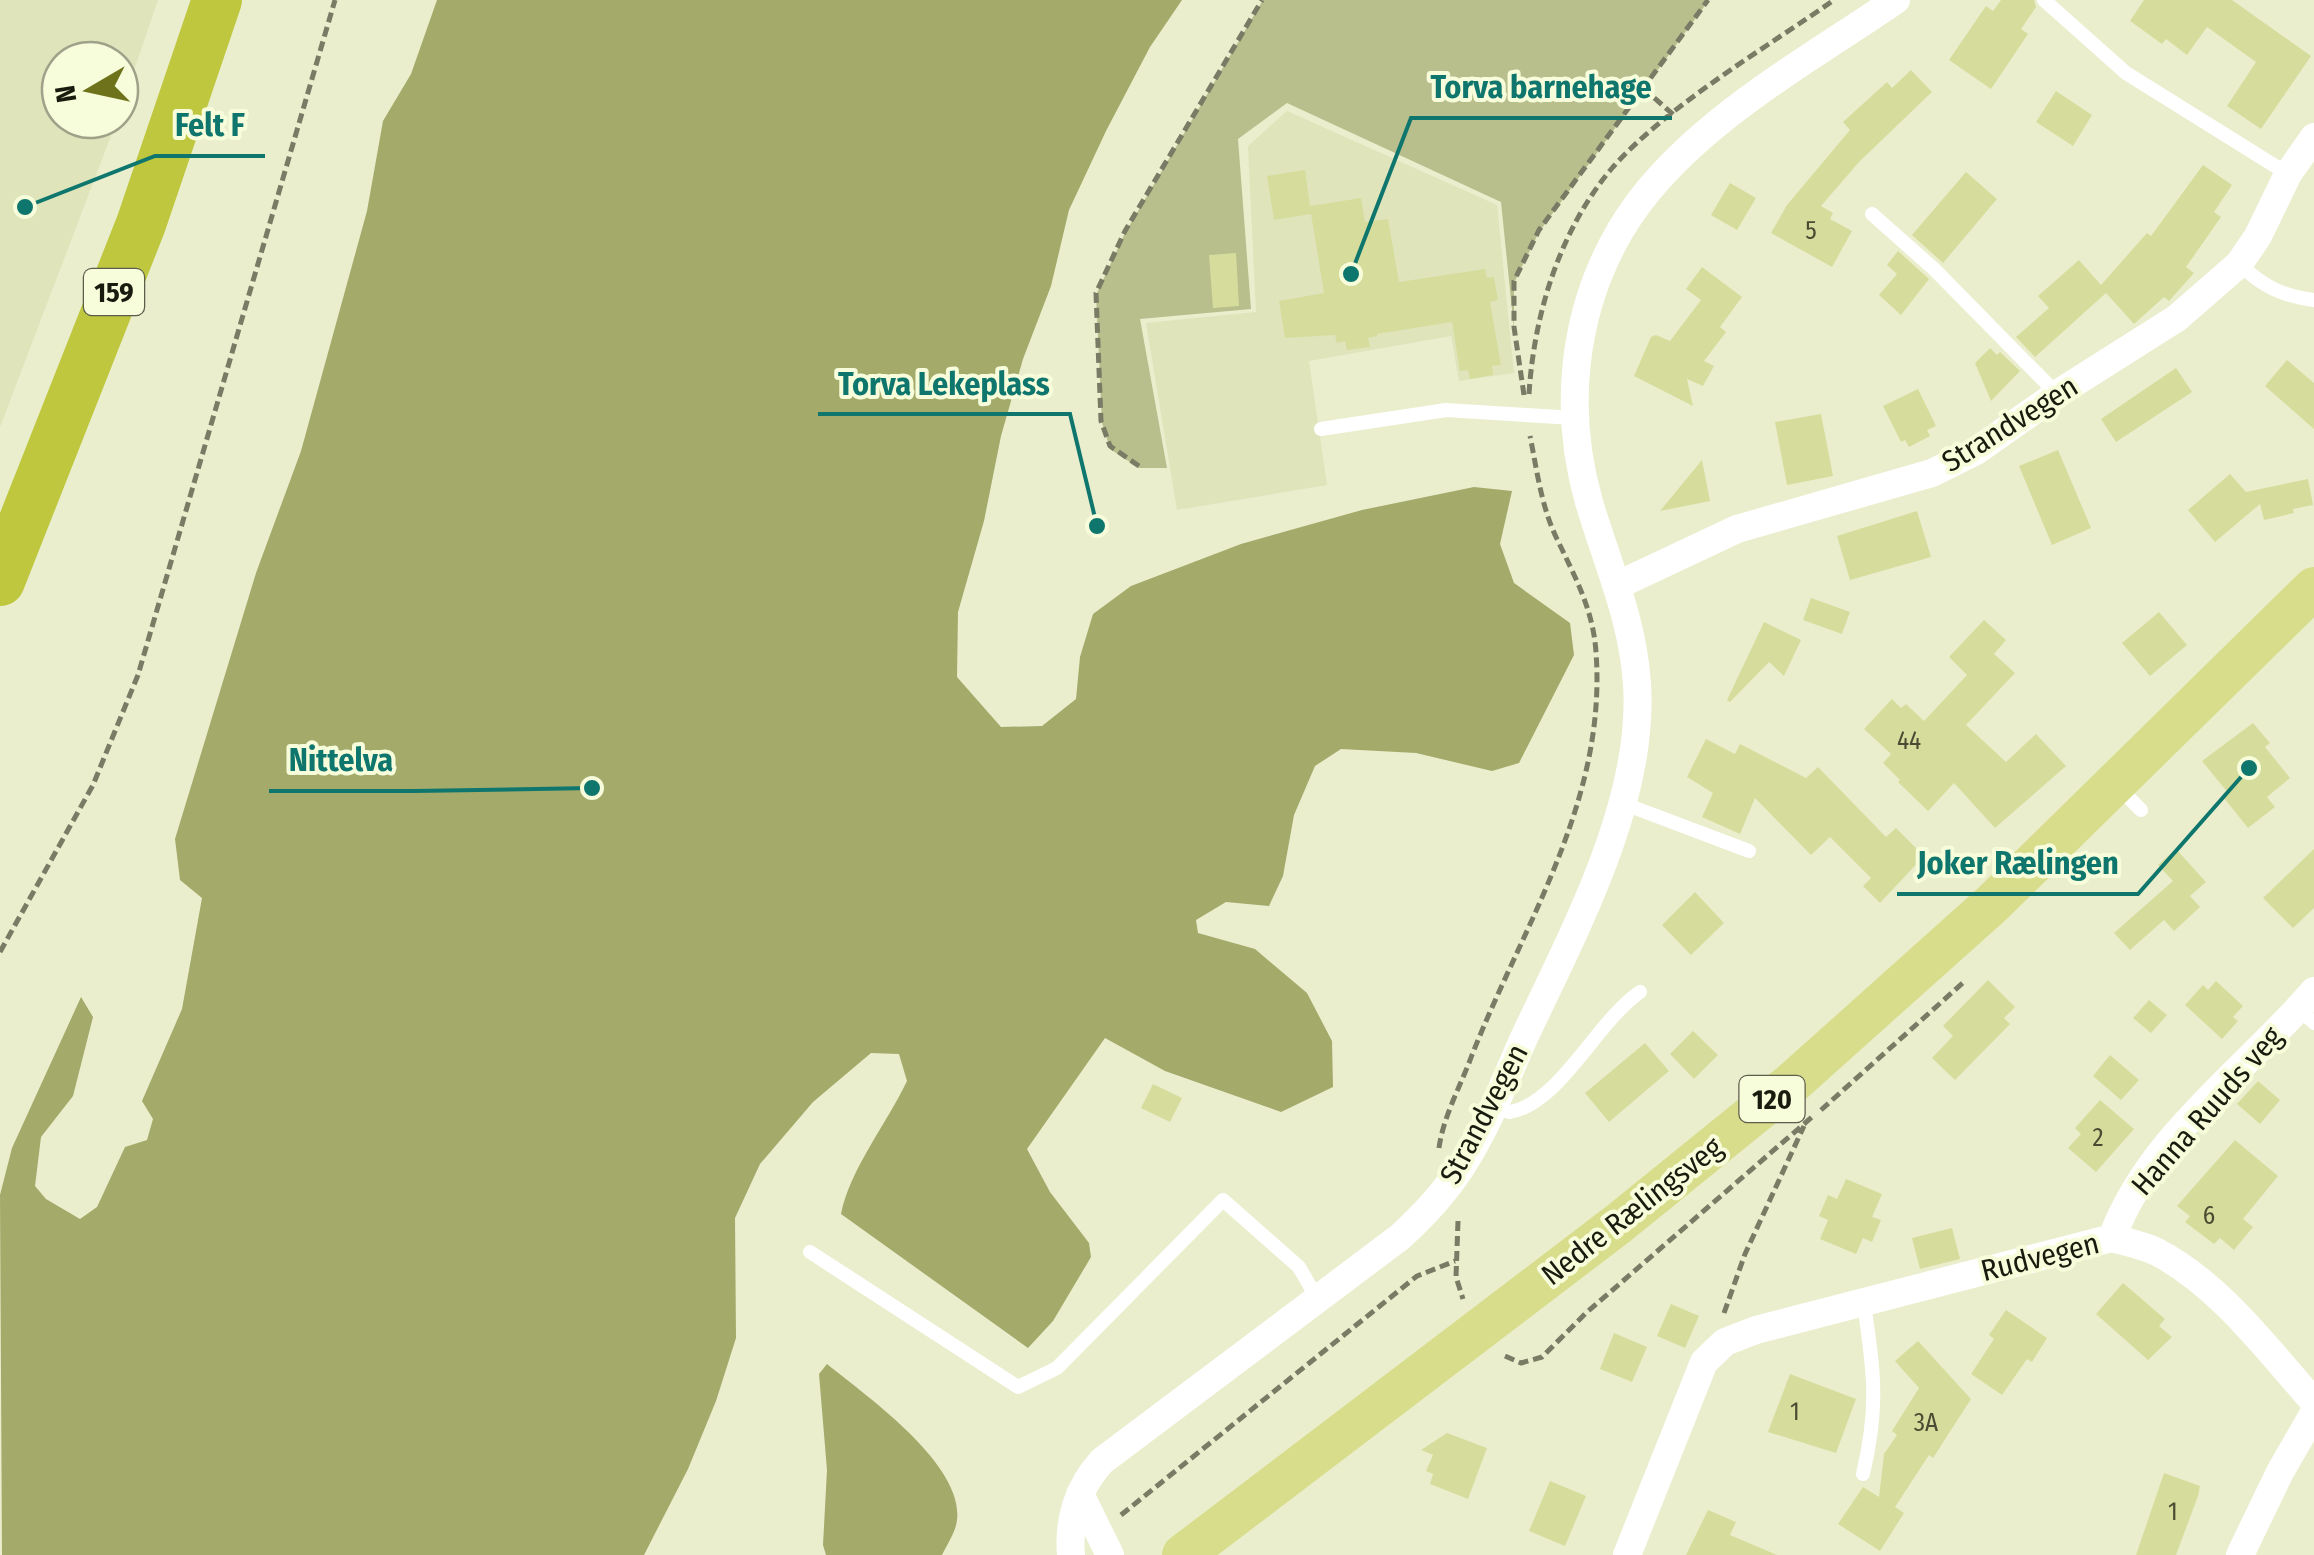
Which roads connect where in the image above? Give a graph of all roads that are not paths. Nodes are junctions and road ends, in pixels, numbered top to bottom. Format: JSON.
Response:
{"nodes":[{"id":1,"x":218,"y":0,"type":"edge"},
{"id":2,"x":1896,"y":0,"type":"edge"},
{"id":3,"x":2044,"y":0,"type":"edge"},
{"id":4,"x":2314,"y":137,"type":"edge"},
{"id":5,"x":2288,"y":174,"type":"junction"},
{"id":6,"x":1872,"y":214,"type":"dead end"},
{"id":7,"x":2238,"y":264,"type":"junction"},
{"id":8,"x":2314,"y":300,"type":"edge"},
{"id":9,"x":2057,"y":394,"type":"junction"},
{"id":10,"x":1574,"y":418,"type":"junction"},
{"id":11,"x":1321,"y":429,"type":"dead end"},
{"id":12,"x":0,"y":581,"type":"edge"},
{"id":13,"x":1618,"y":585,"type":"junction"},
{"id":14,"x":2314,"y":588,"type":"edge"},
{"id":15,"x":1622,"y":802,"type":"junction"},
{"id":16,"x":1749,"y":852,"type":"dead end"},
{"id":17,"x":1640,"y":992,"type":"dead end"},
{"id":18,"x":2309,"y":1008,"type":"edge"},
{"id":19,"x":1493,"y":1106,"type":"junction"},
{"id":20,"x":2112,"y":1238,"type":"junction"},
{"id":21,"x":810,"y":1252,"type":"dead end"},
{"id":22,"x":1318,"y":1300,"type":"junction"},
{"id":23,"x":1864,"y":1304,"type":"junction"},
{"id":24,"x":2314,"y":1402,"type":"edge"},
{"id":25,"x":2314,"y":1413,"type":"edge"},
{"id":26,"x":1863,"y":1474,"type":"dead end"},
{"id":27,"x":1080,"y":1494,"type":"junction"},
{"id":28,"x":1109,"y":1541,"type":"edge"},
{"id":29,"x":1071,"y":1555,"type":"edge"},
{"id":30,"x":1183,"y":1555,"type":"edge"},
{"id":31,"x":1626,"y":1555,"type":"edge"},
{"id":32,"x":2240,"y":1555,"type":"edge"}],
"edges":[{"from":1,"to":12,"type":"highway","number":"159"},
{"from":2,"to":10,"type":"street","name":"Strandvegen"},
{"from":3,"to":5,"type":"lane"},
{"from":4,"to":5,"type":"street","name":"Strandvegen"},
{"from":5,"to":7,"type":"street","name":"Strandvegen"},
{"from":6,"to":9,"type":"lane"},
{"from":7,"to":8,"type":"lane"},
{"from":7,"to":9,"type":"street","name":"Strandvegen"},
{"from":9,"to":13,"type":"street","name":"Strandvegen"},
{"from":10,"to":11,"type":"lane"},
{"from":10,"to":13,"type":"street","name":"Strandvegen"},
{"from":13,"to":15,"type":"street","name":"Strandvegen"},
{"from":14,"to":30,"type":"main road","name":"Nedre Rælingsveg","number":"120"},
{"from":15,"to":16,"type":"lane"},
{"from":15,"to":19,"type":"street","name":"Strandvegen"},
{"from":17,"to":19,"type":"lane"},
{"from":18,"to":20,"type":"street","name":"Hanna Ruuds veg"},
{"from":19,"to":22,"type":"street","name":"Strandvegen"},
{"from":20,"to":23,"type":"street","name":"Rudvegen"},
{"from":20,"to":24,"type":"street","name":"Rudvegen"},
{"from":21,"to":22,"type":"lane"},
{"from":22,"to":27,"type":"street","name":"Strandvegen"},
{"from":23,"to":26,"type":"lane"},
{"from":23,"to":31,"type":"street","name":"Rudvegen"},
{"from":25,"to":32,"type":"street"},
{"from":27,"to":28,"type":"street"},
{"from":27,"to":29,"type":"street","name":"Strandvegen"}]}
